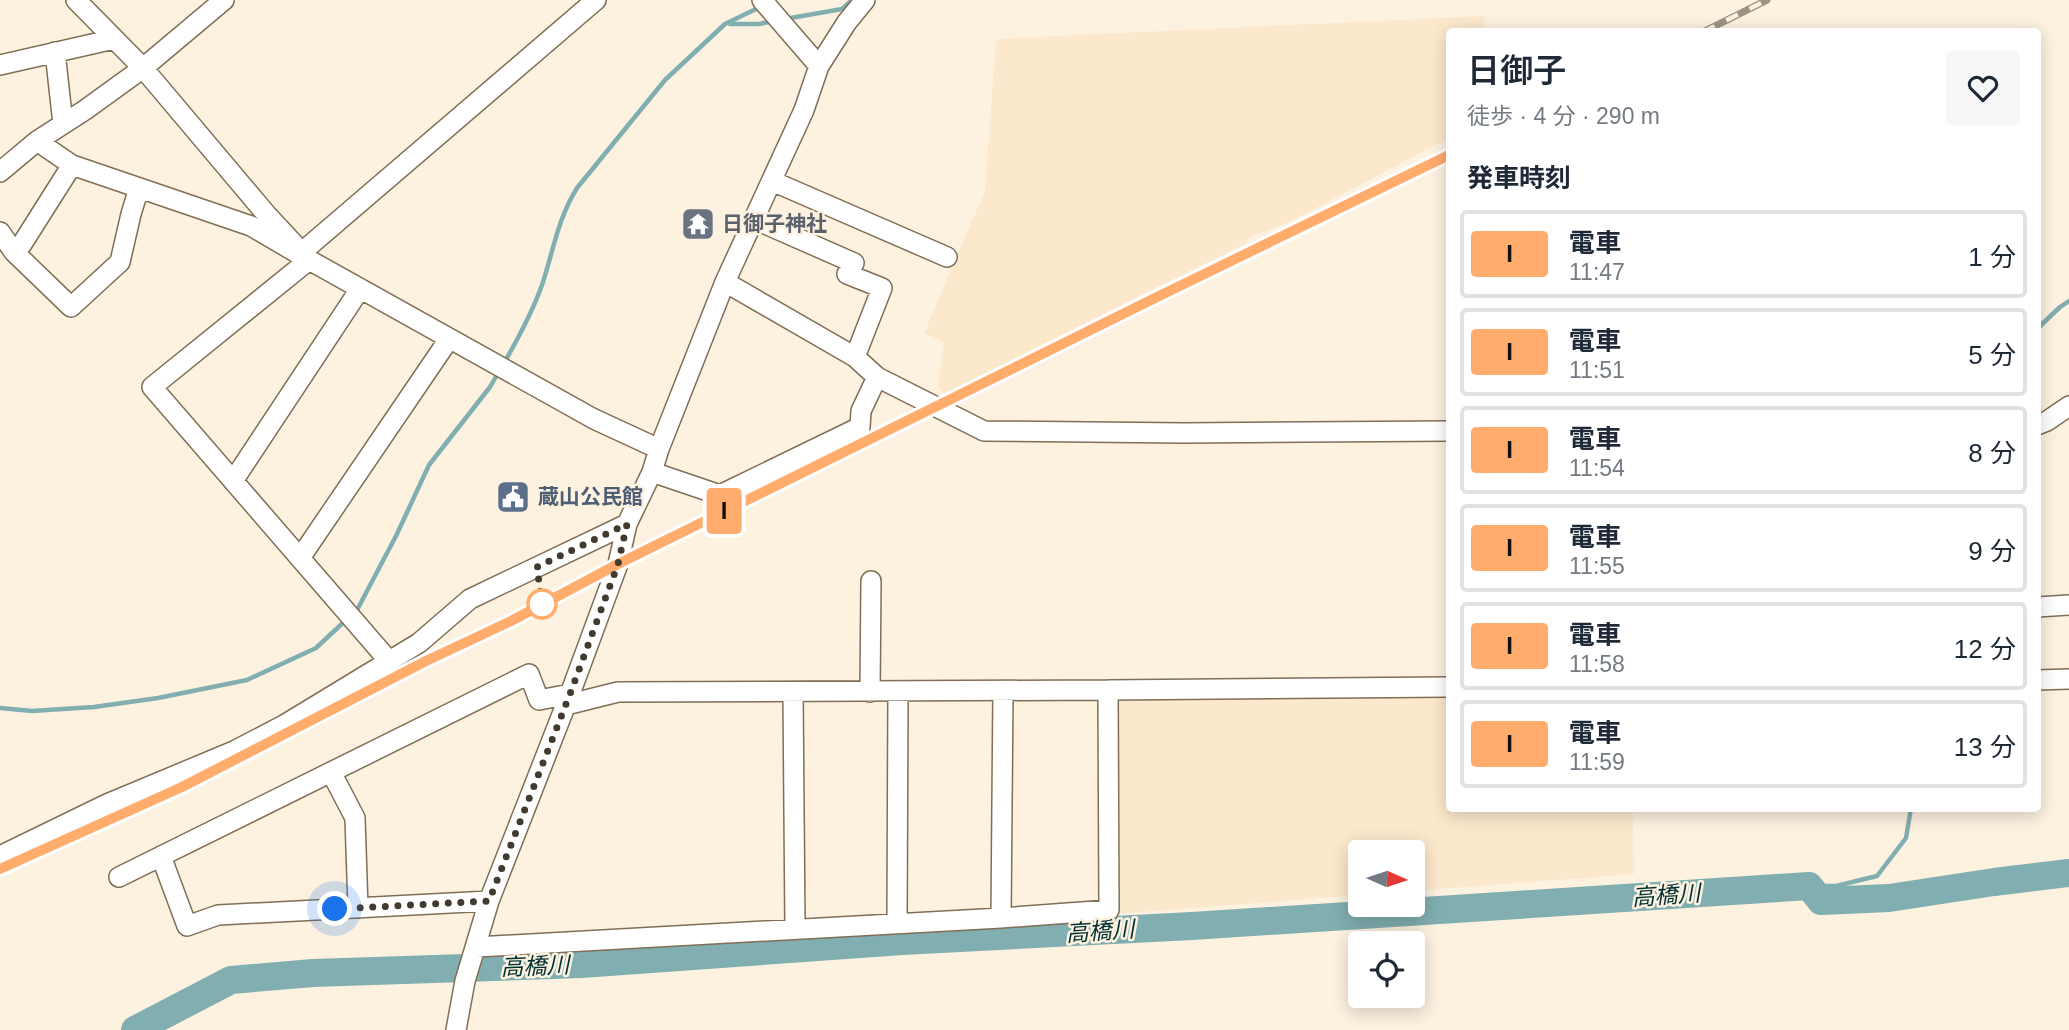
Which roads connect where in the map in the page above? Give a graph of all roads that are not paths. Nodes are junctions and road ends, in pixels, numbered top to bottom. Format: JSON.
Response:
{"nodes":[{"id":1,"x":76,"y":0,"type":"edge"},
{"id":2,"x":224,"y":0,"type":"edge"},
{"id":3,"x":596,"y":0,"type":"edge"},
{"id":4,"x":762,"y":0,"type":"edge"},
{"id":5,"x":865,"y":0,"type":"edge"},
{"id":6,"x":114,"y":39,"type":"junction"},
{"id":7,"x":55,"y":52,"type":"junction"},
{"id":8,"x":0,"y":65,"type":"edge"},
{"id":9,"x":819,"y":66,"type":"junction"},
{"id":10,"x":143,"y":68,"type":"junction"},
{"id":11,"x":63,"y":124,"type":"junction"},
{"id":12,"x":37,"y":141,"type":"junction"},
{"id":13,"x":72,"y":165,"type":"junction"},
{"id":14,"x":0,"y":172,"type":"edge"},
{"id":15,"x":772,"y":181,"type":"junction"},
{"id":16,"x":139,"y":188,"type":"junction"},
{"id":17,"x":754,"y":219,"type":"junction"},
{"id":18,"x":0,"y":232,"type":"edge"},
{"id":19,"x":14,"y":251,"type":"junction"},
{"id":20,"x":305,"y":256,"type":"junction"},
{"id":21,"x":947,"y":257,"type":"dead end"},
{"id":22,"x":725,"y":282,"type":"junction"},
{"id":23,"x":360,"y":289,"type":"junction"},
{"id":24,"x":449,"y":339,"type":"junction"},
{"id":25,"x":855,"y":358,"type":"junction"},
{"id":26,"x":877,"y":377,"type":"junction"},
{"id":27,"x":2069,"y":407,"type":"edge"},
{"id":28,"x":2041,"y":423,"type":"edge"},
{"id":29,"x":1446,"y":431,"type":"edge"},
{"id":30,"x":659,"y":449,"type":"junction"},
{"id":31,"x":652,"y":472,"type":"junction"},
{"id":32,"x":233,"y":481,"type":"junction"},
{"id":33,"x":627,"y":524,"type":"junction"},
{"id":34,"x":300,"y":558,"type":"junction"},
{"id":35,"x":871,"y":581,"type":"dead end"},
{"id":36,"x":2069,"y":605,"type":"edge"},
{"id":37,"x":2041,"y":607,"type":"edge"},
{"id":38,"x":389,"y":661,"type":"junction"},
{"id":39,"x":2069,"y":679,"type":"edge"},
{"id":40,"x":2041,"y":680,"type":"edge"},
{"id":41,"x":1446,"y":687,"type":"edge"},
{"id":42,"x":1108,"y":690,"type":"junction"},
{"id":43,"x":898,"y":691,"type":"junction"},
{"id":44,"x":1003,"y":691,"type":"junction"},
{"id":45,"x":870,"y":692,"type":"junction"},
{"id":46,"x":793,"y":693,"type":"junction"},
{"id":47,"x":568,"y":699,"type":"junction"},
{"id":48,"x":331,"y":772,"type":"junction"},
{"id":49,"x":0,"y":856,"type":"edge"},
{"id":50,"x":161,"y":856,"type":"junction"},
{"id":51,"x":119,"y":877,"type":"dead end"},
{"id":52,"x":489,"y":901,"type":"junction"},
{"id":53,"x":358,"y":908,"type":"junction"},
{"id":54,"x":1001,"y":918,"type":"junction"},
{"id":55,"x":897,"y":923,"type":"junction"},
{"id":56,"x":795,"y":928,"type":"junction"},
{"id":57,"x":475,"y":951,"type":"junction"},
{"id":58,"x":456,"y":1030,"type":"edge"}],
"edges":[{"from":1,"to":6,"type":"street"},
{"from":2,"to":10,"type":"street"},
{"from":3,"to":20,"type":"street"},
{"from":4,"to":9,"type":"street"},
{"from":5,"to":9,"type":"street"},
{"from":6,"to":7,"type":"street"},
{"from":6,"to":10,"type":"street"},
{"from":7,"to":8,"type":"street"},
{"from":7,"to":11,"type":"street"},
{"from":9,"to":15,"type":"street"},
{"from":10,"to":11,"type":"street"},
{"from":10,"to":20,"type":"street"},
{"from":11,"to":12,"type":"street"},
{"from":12,"to":13,"type":"street"},
{"from":12,"to":14,"type":"street"},
{"from":13,"to":16,"type":"street"},
{"from":13,"to":19,"type":"street"},
{"from":15,"to":17,"type":"street"},
{"from":15,"to":21,"type":"street"},
{"from":16,"to":19,"type":"street"},
{"from":16,"to":20,"type":"street"},
{"from":17,"to":22,"type":"street"},
{"from":17,"to":25,"type":"street"},
{"from":18,"to":19,"type":"street"},
{"from":20,"to":23,"type":"street"},
{"from":20,"to":32,"type":"street"},
{"from":22,"to":25,"type":"street"},
{"from":22,"to":30,"type":"street"},
{"from":23,"to":24,"type":"street"},
{"from":23,"to":32,"type":"street"},
{"from":24,"to":30,"type":"street"},
{"from":24,"to":34,"type":"street"},
{"from":25,"to":26,"type":"street"},
{"from":26,"to":29,"type":"street"},
{"from":26,"to":31,"type":"street"},
{"from":27,"to":28,"type":"street"},
{"from":30,"to":31,"type":"street"},
{"from":31,"to":33,"type":"street"},
{"from":32,"to":34,"type":"street"},
{"from":33,"to":38,"type":"street"},
{"from":33,"to":47,"type":"street"},
{"from":34,"to":38,"type":"street"},
{"from":35,"to":45,"type":"street"},
{"from":36,"to":37,"type":"street"},
{"from":38,"to":49,"type":"street"},
{"from":39,"to":40,"type":"street"},
{"from":41,"to":42,"type":"street"},
{"from":42,"to":44,"type":"street"},
{"from":42,"to":54,"type":"street"},
{"from":43,"to":44,"type":"street"},
{"from":43,"to":45,"type":"street"},
{"from":43,"to":55,"type":"street"},
{"from":44,"to":54,"type":"street"},
{"from":45,"to":46,"type":"street"},
{"from":46,"to":47,"type":"street"},
{"from":46,"to":56,"type":"street"},
{"from":47,"to":48,"type":"street"},
{"from":47,"to":52,"type":"street"},
{"from":48,"to":50,"type":"street"},
{"from":48,"to":53,"type":"street"},
{"from":50,"to":51,"type":"street"},
{"from":50,"to":53,"type":"street"},
{"from":52,"to":53,"type":"street"},
{"from":52,"to":57,"type":"street"},
{"from":54,"to":55,"type":"street"},
{"from":55,"to":56,"type":"street"},
{"from":56,"to":57,"type":"street"},
{"from":57,"to":58,"type":"street"}]}
